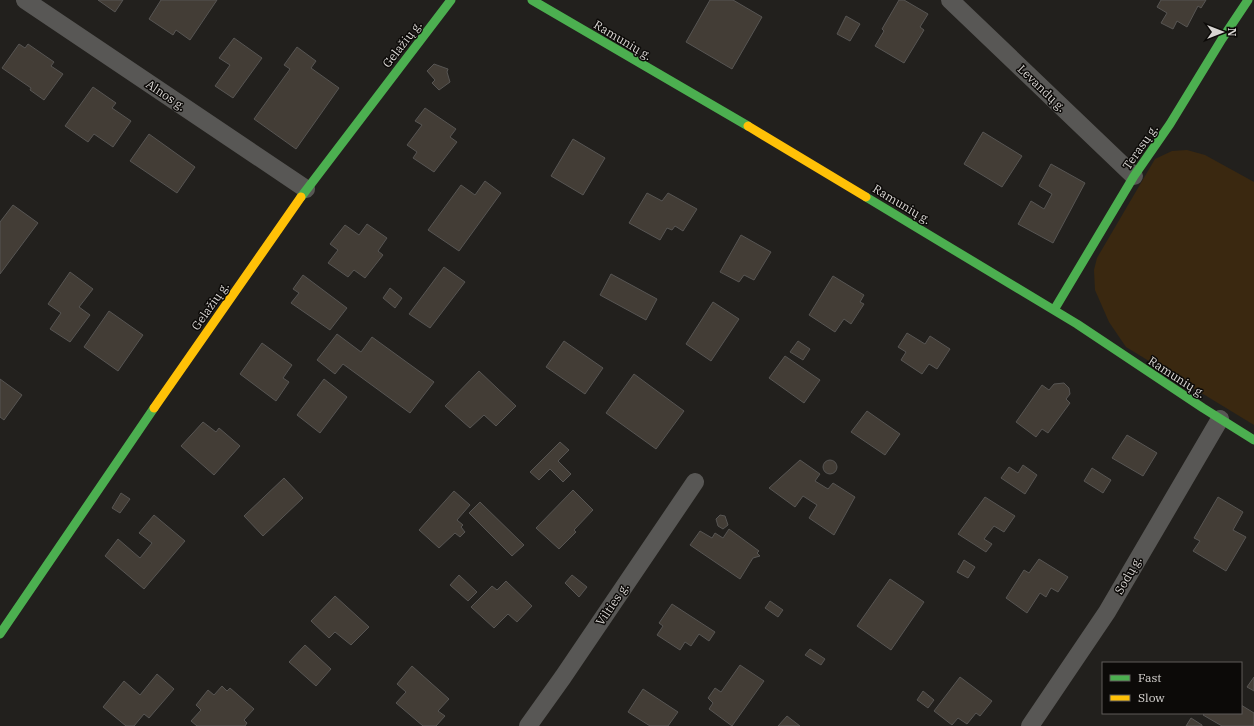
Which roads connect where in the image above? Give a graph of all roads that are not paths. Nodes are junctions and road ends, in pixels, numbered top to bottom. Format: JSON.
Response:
{"nodes":[{"id":1,"x":25,"y":0,"type":"edge"},
{"id":2,"x":451,"y":0,"type":"edge"},
{"id":3,"x":532,"y":0,"type":"edge"},
{"id":4,"x":950,"y":0,"type":"edge"},
{"id":5,"x":1248,"y":0,"type":"edge"},
{"id":6,"x":1134,"y":176,"type":"junction"},
{"id":7,"x":306,"y":189,"type":"junction"},
{"id":8,"x":1054,"y":310,"type":"junction"},
{"id":9,"x":1220,"y":419,"type":"junction"},
{"id":10,"x":1254,"y":440,"type":"edge"},
{"id":11,"x":695,"y":482,"type":"dead end"},
{"id":12,"x":0,"y":634,"type":"edge"},
{"id":13,"x":528,"y":726,"type":"edge"},
{"id":14,"x":1030,"y":726,"type":"edge"}],
"edges":[{"from":1,"to":7,"type":"street","name":"Alnos g."},
{"from":2,"to":7,"type":"street","name":"Gelažių g."},
{"from":3,"to":8,"type":"street","name":"Ramunių g."},
{"from":4,"to":6,"type":"street","name":"Levandų g."},
{"from":5,"to":6,"type":"street","name":"Terasų g."},
{"from":6,"to":8,"type":"street","name":"Terasų g."},
{"from":7,"to":12,"type":"street","name":"Gelažių g."},
{"from":8,"to":9,"type":"street","name":"Ramunių g."},
{"from":9,"to":10,"type":"street","name":"Ramunių g."},
{"from":9,"to":14,"type":"street","name":"Sodų g."},
{"from":11,"to":13,"type":"street","name":"Vilties g."}]}
